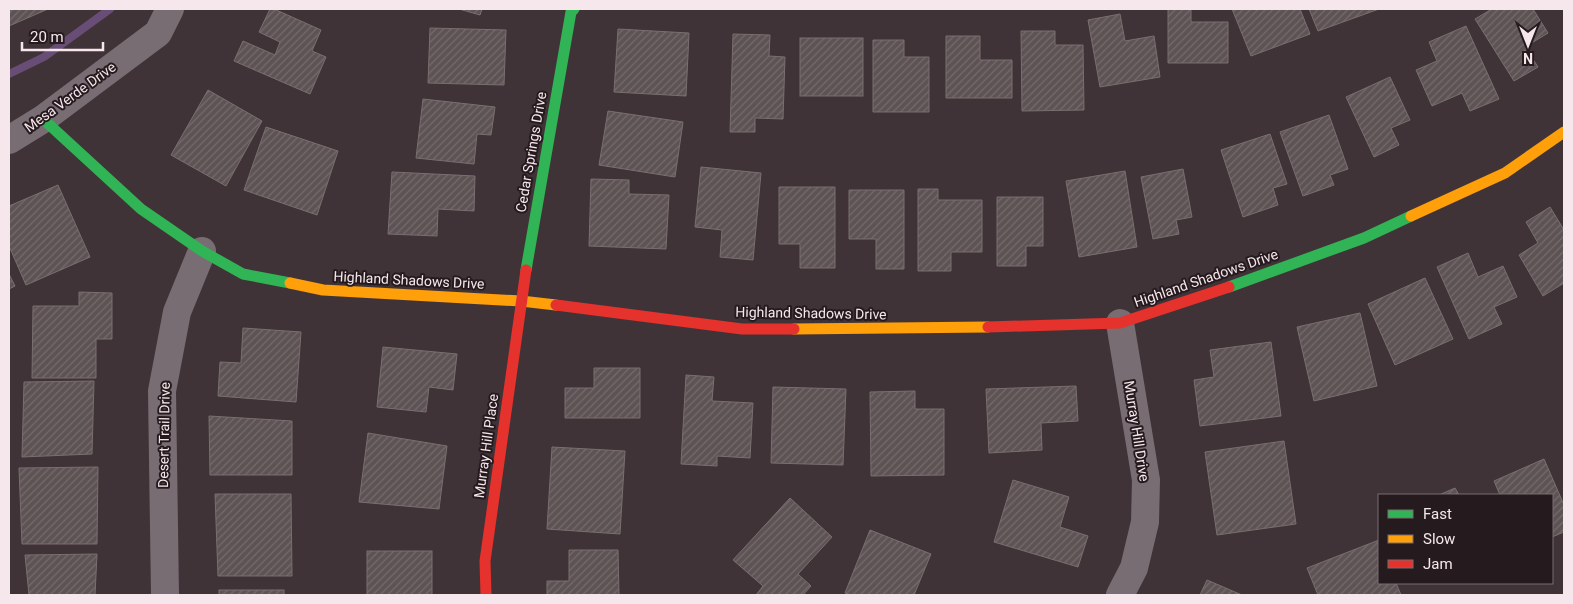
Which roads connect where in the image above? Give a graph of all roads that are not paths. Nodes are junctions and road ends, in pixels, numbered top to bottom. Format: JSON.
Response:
{"nodes":[{"id":1,"x":170,"y":9,"type":"edge"},
{"id":2,"x":574,"y":9,"type":"edge"},
{"id":3,"x":43,"y":120,"type":"junction"},
{"id":4,"x":1564,"y":132,"type":"edge"},
{"id":5,"x":9,"y":140,"type":"edge"},
{"id":6,"x":202,"y":251,"type":"junction"},
{"id":7,"x":521,"y":301,"type":"junction"},
{"id":8,"x":1120,"y":322,"type":"junction"},
{"id":9,"x":165,"y":595,"type":"edge"},
{"id":10,"x":486,"y":595,"type":"edge"},
{"id":11,"x":1120,"y":595,"type":"edge"}],
"edges":[{"from":1,"to":3,"type":"street","name":"Mesa Verde Drive"},
{"from":2,"to":7,"type":"street","name":"Cedar Springs Drive"},
{"from":3,"to":5,"type":"street","name":"Mesa Verde Drive"},
{"from":3,"to":6,"type":"street","name":"Highland Shadows Drive"},
{"from":4,"to":8,"type":"street","name":"Highland Shadows Drive"},
{"from":6,"to":7,"type":"street","name":"Highland Shadows Drive"},
{"from":6,"to":9,"type":"street","name":"Desert Trail Drive"},
{"from":7,"to":8,"type":"street","name":"Highland Shadows Drive"},
{"from":7,"to":10,"type":"street","name":"Murray Hill Place"},
{"from":8,"to":11,"type":"street","name":"Murray Hill Drive"}]}
